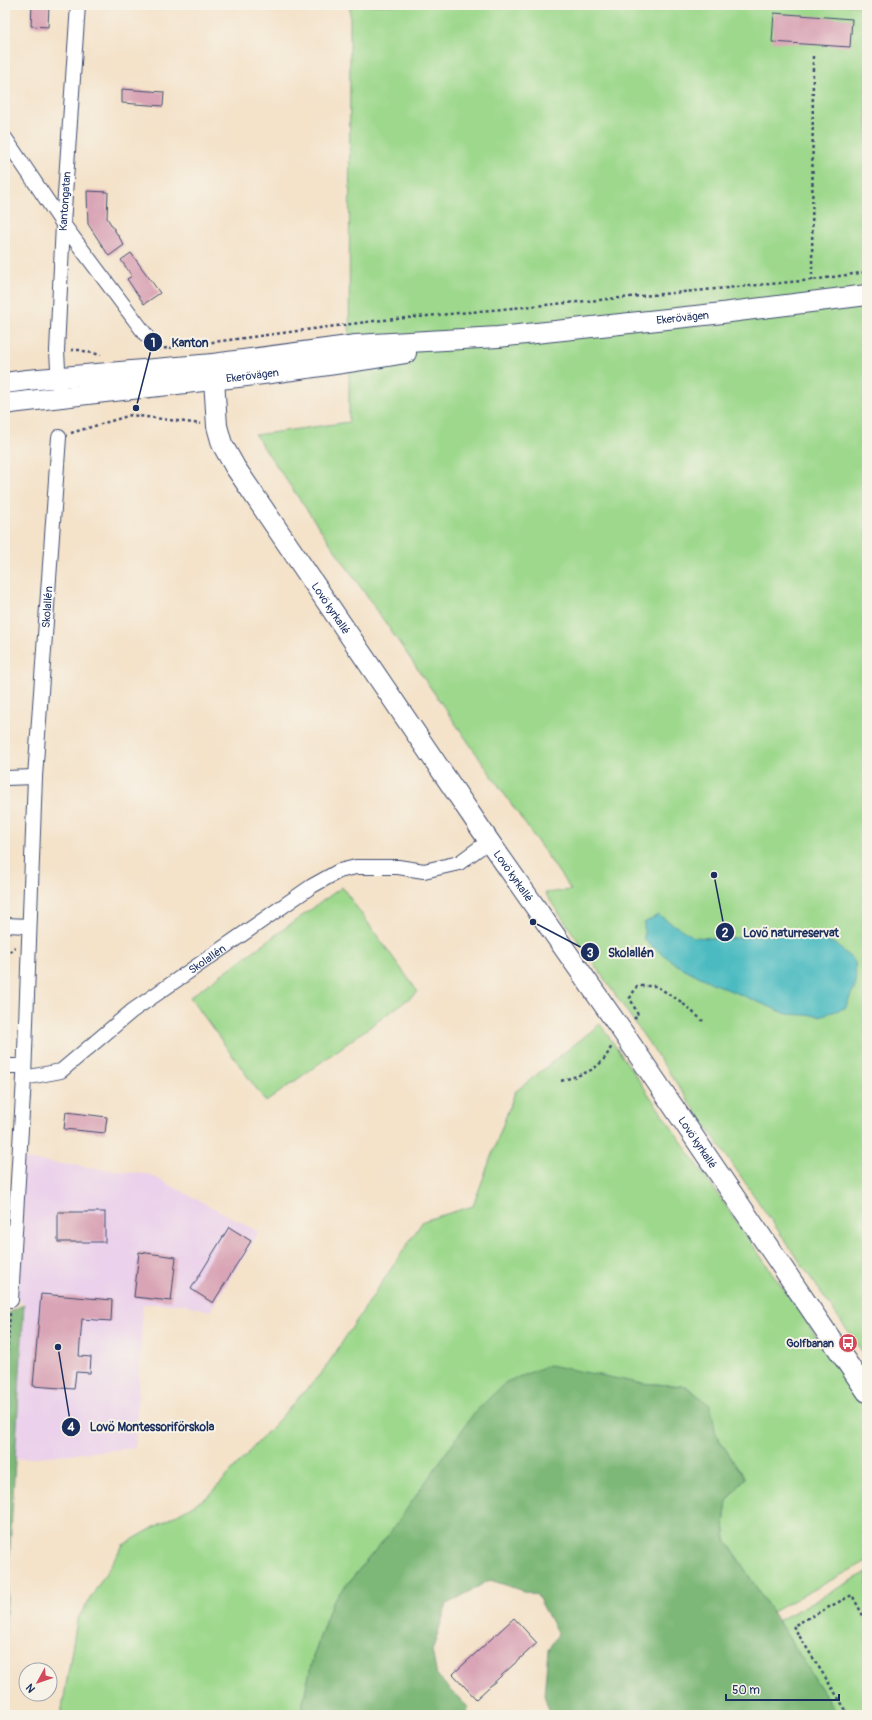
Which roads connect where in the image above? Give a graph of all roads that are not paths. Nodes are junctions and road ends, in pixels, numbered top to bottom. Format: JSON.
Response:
{"nodes":[{"id":1,"x":78,"y":5,"type":"edge"},
{"id":2,"x":5,"y":138,"type":"edge"},
{"id":3,"x":63,"y":224,"type":"junction"},
{"id":4,"x":867,"y":295,"type":"edge"},
{"id":5,"x":146,"y":335,"type":"dead end"},
{"id":6,"x":214,"y":372,"type":"junction"},
{"id":7,"x":60,"y":377,"type":"junction"},
{"id":8,"x":5,"y":383,"type":"edge"},
{"id":9,"x":59,"y":397,"type":"junction"},
{"id":10,"x":5,"y":404,"type":"edge"},
{"id":11,"x":59,"y":437,"type":"road end"},
{"id":12,"x":35,"y":777,"type":"junction"},
{"id":13,"x":5,"y":778,"type":"edge"},
{"id":14,"x":489,"y":841,"type":"junction"},
{"id":15,"x":5,"y":925,"type":"edge"},
{"id":16,"x":30,"y":926,"type":"junction"},
{"id":17,"x":5,"y":1066,"type":"edge"},
{"id":18,"x":24,"y":1072,"type":"junction"},
{"id":19,"x":10,"y":1222,"type":"edge"},
{"id":20,"x":11,"y":1300,"type":"road end"},
{"id":21,"x":867,"y":1392,"type":"edge"}],
"edges":[{"from":1,"to":3,"type":"street","name":"Kantongatan"},
{"from":2,"to":3,"type":"street"},
{"from":3,"to":5,"type":"street"},
{"from":3,"to":7,"type":"street","name":"Kantongatan"},
{"from":4,"to":6,"type":"street","name":"Ekerövägen"},
{"from":6,"to":7,"type":"street","name":"Ekerövägen"},
{"from":6,"to":9,"type":"street","name":"Ekerövägen"},
{"from":6,"to":14,"type":"street","name":"Lovö kyrkallé"},
{"from":7,"to":8,"type":"street","name":"Ekerövägen"},
{"from":7,"to":9,"type":"street","name":"Kantongatan"},
{"from":9,"to":10,"type":"street","name":"Ekerövägen"},
{"from":11,"to":12,"type":"street","name":"Skolallén"},
{"from":12,"to":13,"type":"street"},
{"from":12,"to":16,"type":"street","name":"Skolallén"},
{"from":14,"to":18,"type":"street","name":"Skolallén"},
{"from":14,"to":21,"type":"street","name":"Lovö kyrkallé"},
{"from":15,"to":16,"type":"street"},
{"from":16,"to":18,"type":"street","name":"Skolallén"},
{"from":17,"to":18,"type":"street","name":"Skolallén"},
{"from":18,"to":19,"type":"street","name":"Skolallén"},
{"from":19,"to":20,"type":"street","name":"Skolallén"}]}
